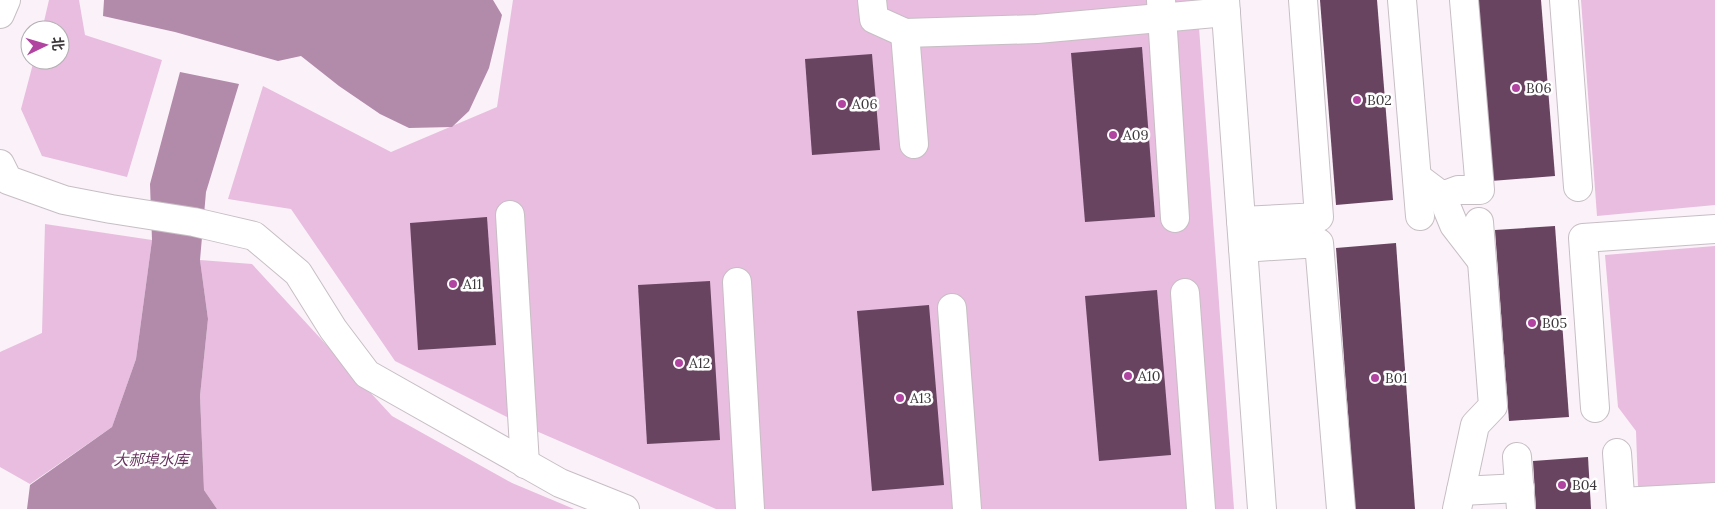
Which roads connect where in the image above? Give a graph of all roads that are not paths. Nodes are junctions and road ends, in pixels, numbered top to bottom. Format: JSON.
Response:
{"nodes":[{"id":1,"x":6,"y":0,"type":"edge"},
{"id":2,"x":872,"y":0,"type":"edge"},
{"id":3,"x":1303,"y":0,"type":"edge"},
{"id":4,"x":1402,"y":0,"type":"edge"},
{"id":5,"x":1464,"y":0,"type":"edge"},
{"id":6,"x":1564,"y":0,"type":"edge"},
{"id":7,"x":1225,"y":6,"type":"edge"},
{"id":8,"x":1161,"y":9,"type":"edge"},
{"id":9,"x":0,"y":14,"type":"edge"},
{"id":10,"x":905,"y":33,"type":"junction"},
{"id":11,"x":914,"y":144,"type":"dead end"},
{"id":12,"x":0,"y":164,"type":"edge"},
{"id":13,"x":1418,"y":178,"type":"junction"},
{"id":14,"x":1578,"y":187,"type":"dead end"},
{"id":15,"x":1442,"y":196,"type":"junction"},
{"id":16,"x":510,"y":215,"type":"dead end"},
{"id":17,"x":1420,"y":216,"type":"dead end"},
{"id":18,"x":1175,"y":218,"type":"dead end"},
{"id":19,"x":1241,"y":221,"type":"junction"},
{"id":20,"x":1479,"y":222,"type":"dead end"},
{"id":21,"x":1715,"y":229,"type":"edge"},
{"id":22,"x":1243,"y":248,"type":"junction"},
{"id":23,"x":1481,"y":260,"type":"junction"},
{"id":24,"x":737,"y":282,"type":"dead end"},
{"id":25,"x":1185,"y":293,"type":"dead end"},
{"id":26,"x":952,"y":308,"type":"dead end"},
{"id":27,"x":1595,"y":408,"type":"dead end"},
{"id":28,"x":1617,"y":453,"type":"dead end"},
{"id":29,"x":1518,"y":457,"type":"dead end"},
{"id":30,"x":525,"y":464,"type":"junction"},
{"id":31,"x":1715,"y":497,"type":"edge"},
{"id":32,"x":1520,"y":498,"type":"edge"},
{"id":33,"x":1459,"y":500,"type":"edge"},
{"id":34,"x":1681,"y":504,"type":"edge"},
{"id":35,"x":1621,"y":506,"type":"edge"},
{"id":36,"x":626,"y":509,"type":"edge"},
{"id":37,"x":750,"y":509,"type":"edge"},
{"id":38,"x":967,"y":509,"type":"edge"},
{"id":39,"x":1201,"y":509,"type":"edge"},
{"id":40,"x":1262,"y":509,"type":"edge"},
{"id":41,"x":1341,"y":509,"type":"edge"}],
"edges":[{"from":1,"to":9,"type":"street"},
{"from":2,"to":10,"type":"street"},
{"from":3,"to":19,"type":"street"},
{"from":4,"to":13,"type":"street"},
{"from":5,"to":15,"type":"street"},
{"from":6,"to":14,"type":"street"},
{"from":7,"to":8,"type":"street"},
{"from":7,"to":19,"type":"street"},
{"from":8,"to":10,"type":"street"},
{"from":8,"to":18,"type":"street"},
{"from":10,"to":11,"type":"street"},
{"from":12,"to":30,"type":"street"},
{"from":13,"to":15,"type":"street"},
{"from":13,"to":17,"type":"street"},
{"from":15,"to":23,"type":"street"},
{"from":16,"to":30,"type":"street"},
{"from":19,"to":22,"type":"street"},
{"from":20,"to":23,"type":"street"},
{"from":21,"to":27,"type":"street"},
{"from":22,"to":40,"type":"street"},
{"from":22,"to":41,"type":"street"},
{"from":23,"to":33,"type":"street"},
{"from":24,"to":37,"type":"street"},
{"from":25,"to":39,"type":"street"},
{"from":26,"to":38,"type":"street"},
{"from":28,"to":35,"type":"street"},
{"from":29,"to":32,"type":"street"},
{"from":30,"to":36,"type":"street"},
{"from":31,"to":34,"type":"street"},
{"from":32,"to":33,"type":"street"},
{"from":34,"to":35,"type":"street"}]}
